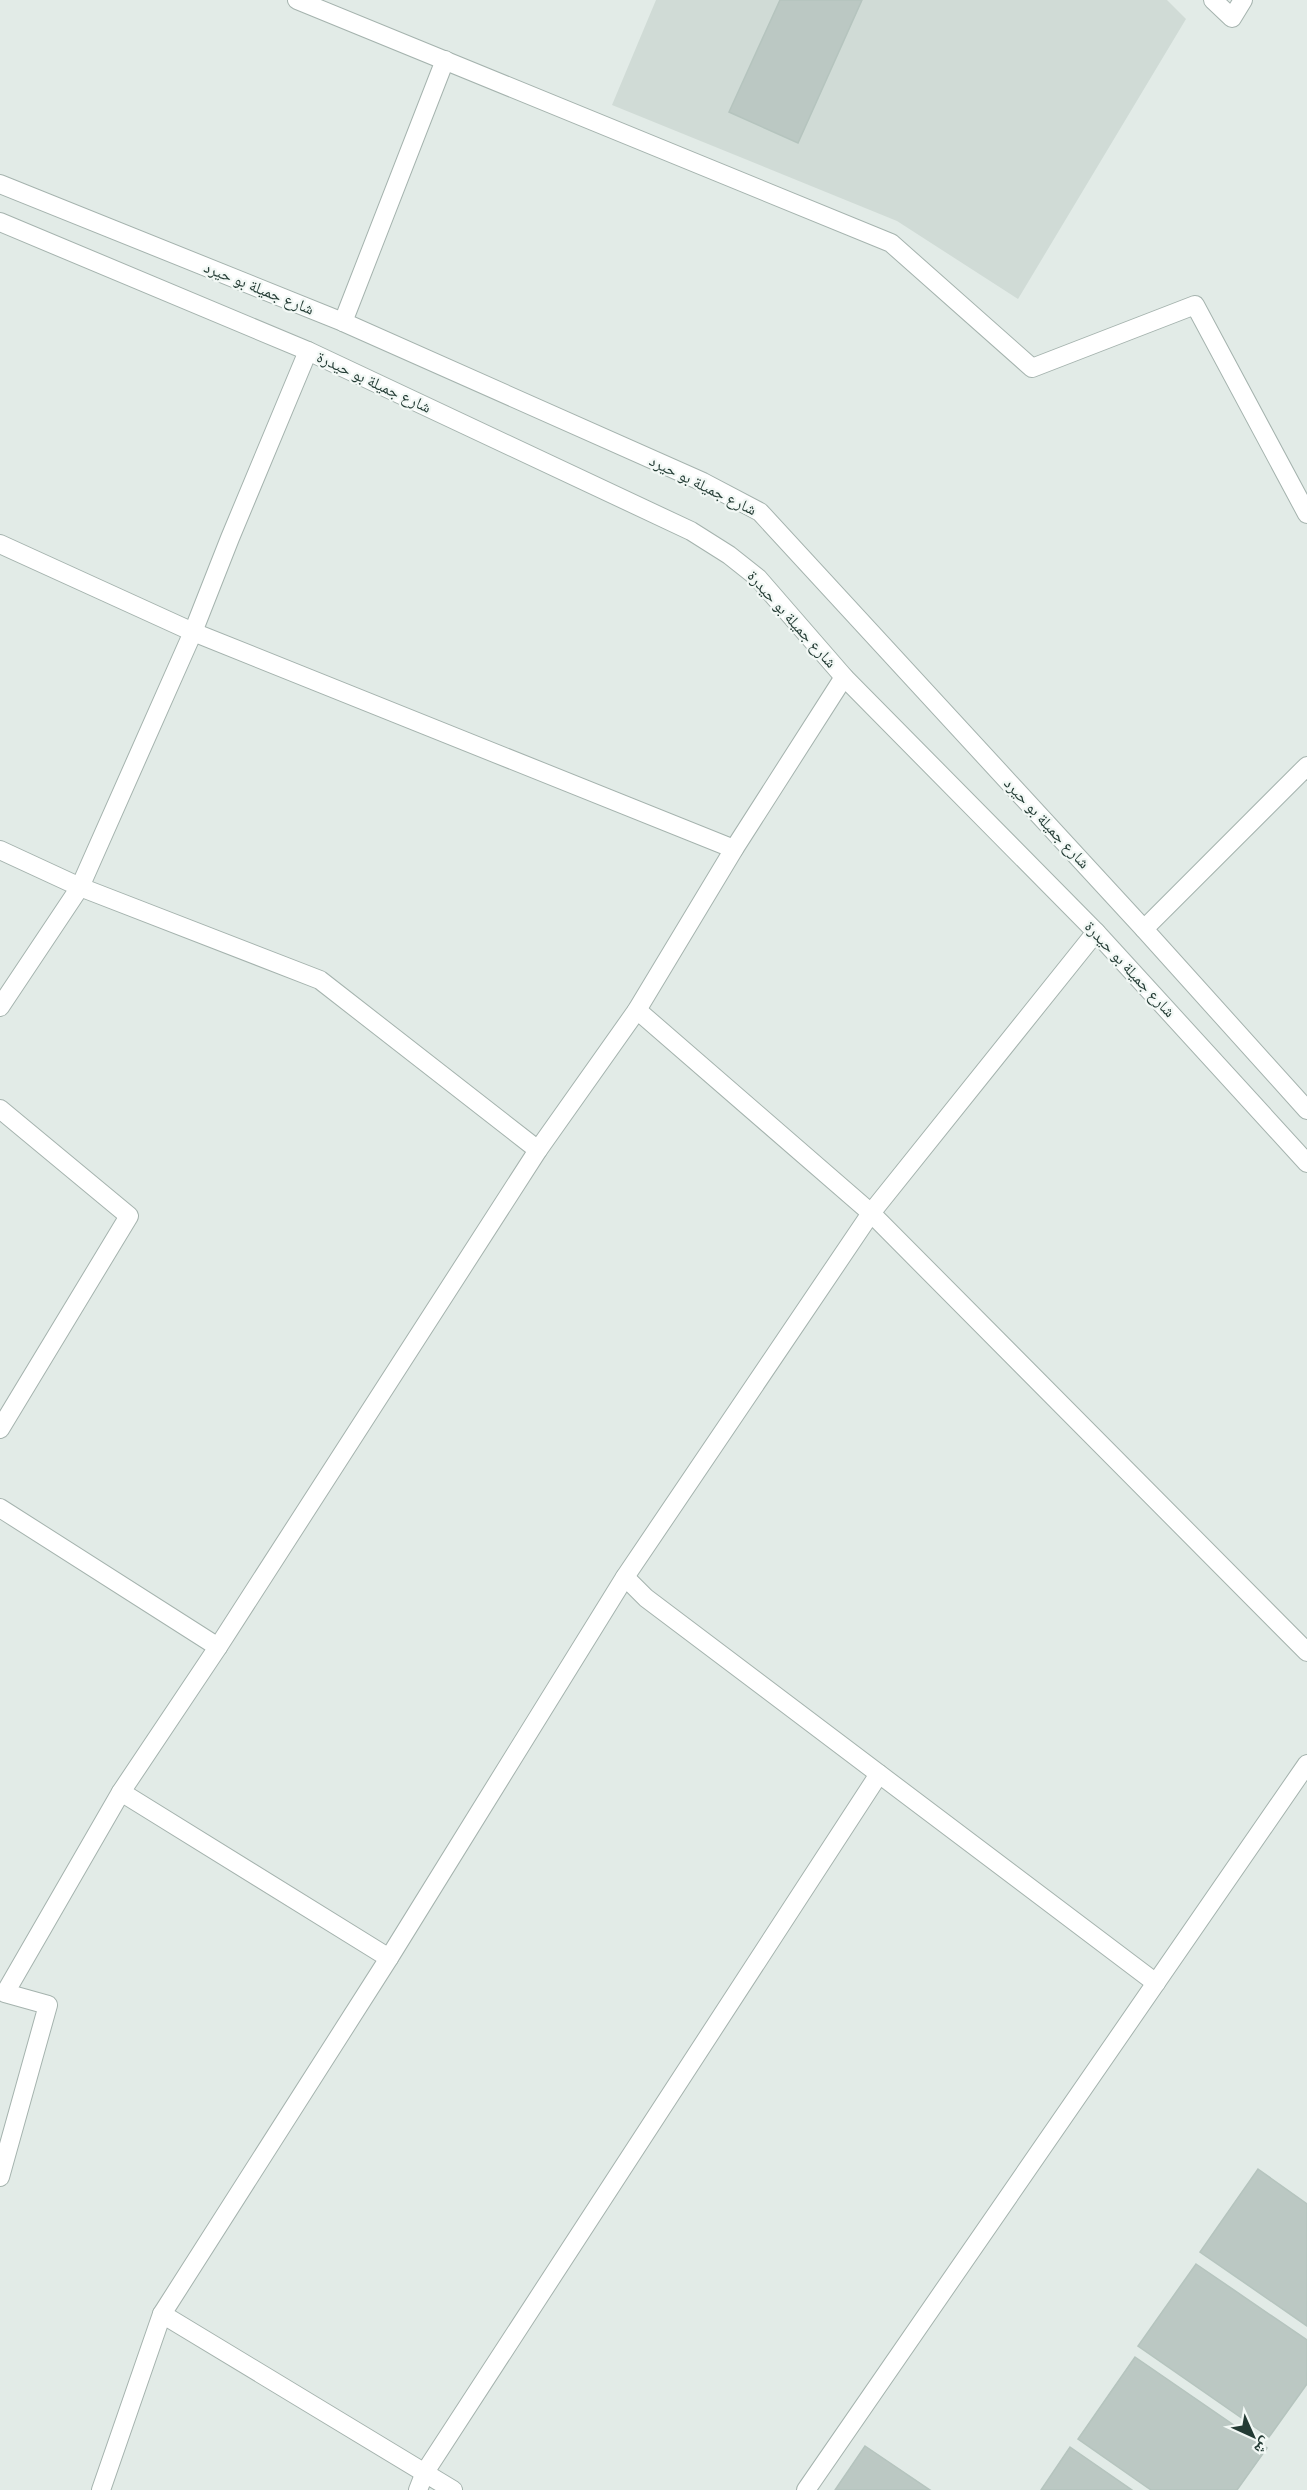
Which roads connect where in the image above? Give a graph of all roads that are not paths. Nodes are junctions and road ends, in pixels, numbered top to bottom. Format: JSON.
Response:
{"nodes":[{"id":1,"x":297,"y":0,"type":"edge"},
{"id":2,"x":1213,"y":0,"type":"edge"},
{"id":3,"x":1243,"y":0,"type":"edge"},
{"id":4,"x":445,"y":60,"type":"junction"},
{"id":5,"x":0,"y":184,"type":"edge"},
{"id":6,"x":0,"y":222,"type":"edge"},
{"id":7,"x":343,"y":322,"type":"junction"},
{"id":8,"x":308,"y":351,"type":"junction"},
{"id":9,"x":1307,"y":514,"type":"edge"},
{"id":10,"x":0,"y":544,"type":"edge"},
{"id":11,"x":193,"y":632,"type":"junction"},
{"id":12,"x":844,"y":677,"type":"junction"},
{"id":13,"x":1307,"y":766,"type":"edge"},
{"id":14,"x":734,"y":849,"type":"junction"},
{"id":15,"x":0,"y":850,"type":"edge"},
{"id":16,"x":80,"y":887,"type":"junction"},
{"id":17,"x":1144,"y":929,"type":"junction"},
{"id":18,"x":1096,"y":932,"type":"junction"},
{"id":19,"x":0,"y":1006,"type":"edge"},
{"id":20,"x":637,"y":1010,"type":"junction"},
{"id":21,"x":0,"y":1108,"type":"edge"},
{"id":22,"x":1307,"y":1110,"type":"edge"},
{"id":23,"x":538,"y":1150,"type":"junction"},
{"id":24,"x":1307,"y":1163,"type":"edge"},
{"id":25,"x":871,"y":1213,"type":"junction"},
{"id":26,"x":0,"y":1429,"type":"edge"},
{"id":27,"x":0,"y":1508,"type":"edge"},
{"id":28,"x":625,"y":1577,"type":"junction"},
{"id":29,"x":218,"y":1647,"type":"junction"},
{"id":30,"x":1307,"y":1652,"type":"edge"},
{"id":31,"x":1307,"y":1764,"type":"edge"},
{"id":32,"x":879,"y":1774,"type":"junction"},
{"id":33,"x":121,"y":1792,"type":"junction"},
{"id":34,"x":389,"y":1958,"type":"junction"},
{"id":35,"x":1156,"y":1983,"type":"junction"},
{"id":36,"x":2,"y":1992,"type":"edge"},
{"id":37,"x":0,"y":2177,"type":"edge"},
{"id":38,"x":162,"y":2314,"type":"junction"},
{"id":39,"x":425,"y":2472,"type":"junction"},
{"id":40,"x":101,"y":2490,"type":"edge"},
{"id":41,"x":418,"y":2490,"type":"edge"},
{"id":42,"x":453,"y":2490,"type":"edge"},
{"id":43,"x":806,"y":2490,"type":"edge"}],
"edges":[{"from":1,"to":4,"type":"street"},
{"from":2,"to":3,"type":"street"},
{"from":4,"to":7,"type":"street"},
{"from":4,"to":9,"type":"street"},
{"from":5,"to":7,"type":"street","name":"شارع جميلة بو حيرد"},
{"from":6,"to":8,"type":"street","name":"شارع جميلة بو حيدرة"},
{"from":7,"to":17,"type":"street","name":"شارع جميلة بو حيرد"},
{"from":8,"to":11,"type":"street"},
{"from":8,"to":12,"type":"street","name":"شارع جميلة بو حيدرة"},
{"from":10,"to":11,"type":"street"},
{"from":11,"to":14,"type":"street"},
{"from":11,"to":16,"type":"street"},
{"from":12,"to":14,"type":"street"},
{"from":12,"to":18,"type":"street","name":"شارع جميلة بو حيدرة"},
{"from":13,"to":17,"type":"street"},
{"from":14,"to":20,"type":"street"},
{"from":15,"to":16,"type":"street"},
{"from":16,"to":19,"type":"street"},
{"from":16,"to":23,"type":"street"},
{"from":17,"to":22,"type":"street","name":"شارع جميلة بو حيرد"},
{"from":18,"to":24,"type":"street","name":"شارع جميلة بو حيدرة"},
{"from":18,"to":25,"type":"street"},
{"from":20,"to":23,"type":"street"},
{"from":20,"to":25,"type":"street"},
{"from":21,"to":26,"type":"street"},
{"from":23,"to":29,"type":"street"},
{"from":25,"to":28,"type":"street"},
{"from":25,"to":30,"type":"street"},
{"from":27,"to":29,"type":"street"},
{"from":28,"to":32,"type":"street"},
{"from":28,"to":34,"type":"street"},
{"from":29,"to":33,"type":"street"},
{"from":31,"to":35,"type":"street"},
{"from":32,"to":35,"type":"street"},
{"from":32,"to":39,"type":"street"},
{"from":33,"to":34,"type":"street"},
{"from":33,"to":36,"type":"street"},
{"from":34,"to":38,"type":"street"},
{"from":35,"to":43,"type":"street"},
{"from":36,"to":37,"type":"street"},
{"from":38,"to":39,"type":"street"},
{"from":38,"to":40,"type":"street"},
{"from":39,"to":41,"type":"street"},
{"from":39,"to":42,"type":"street"}]}
